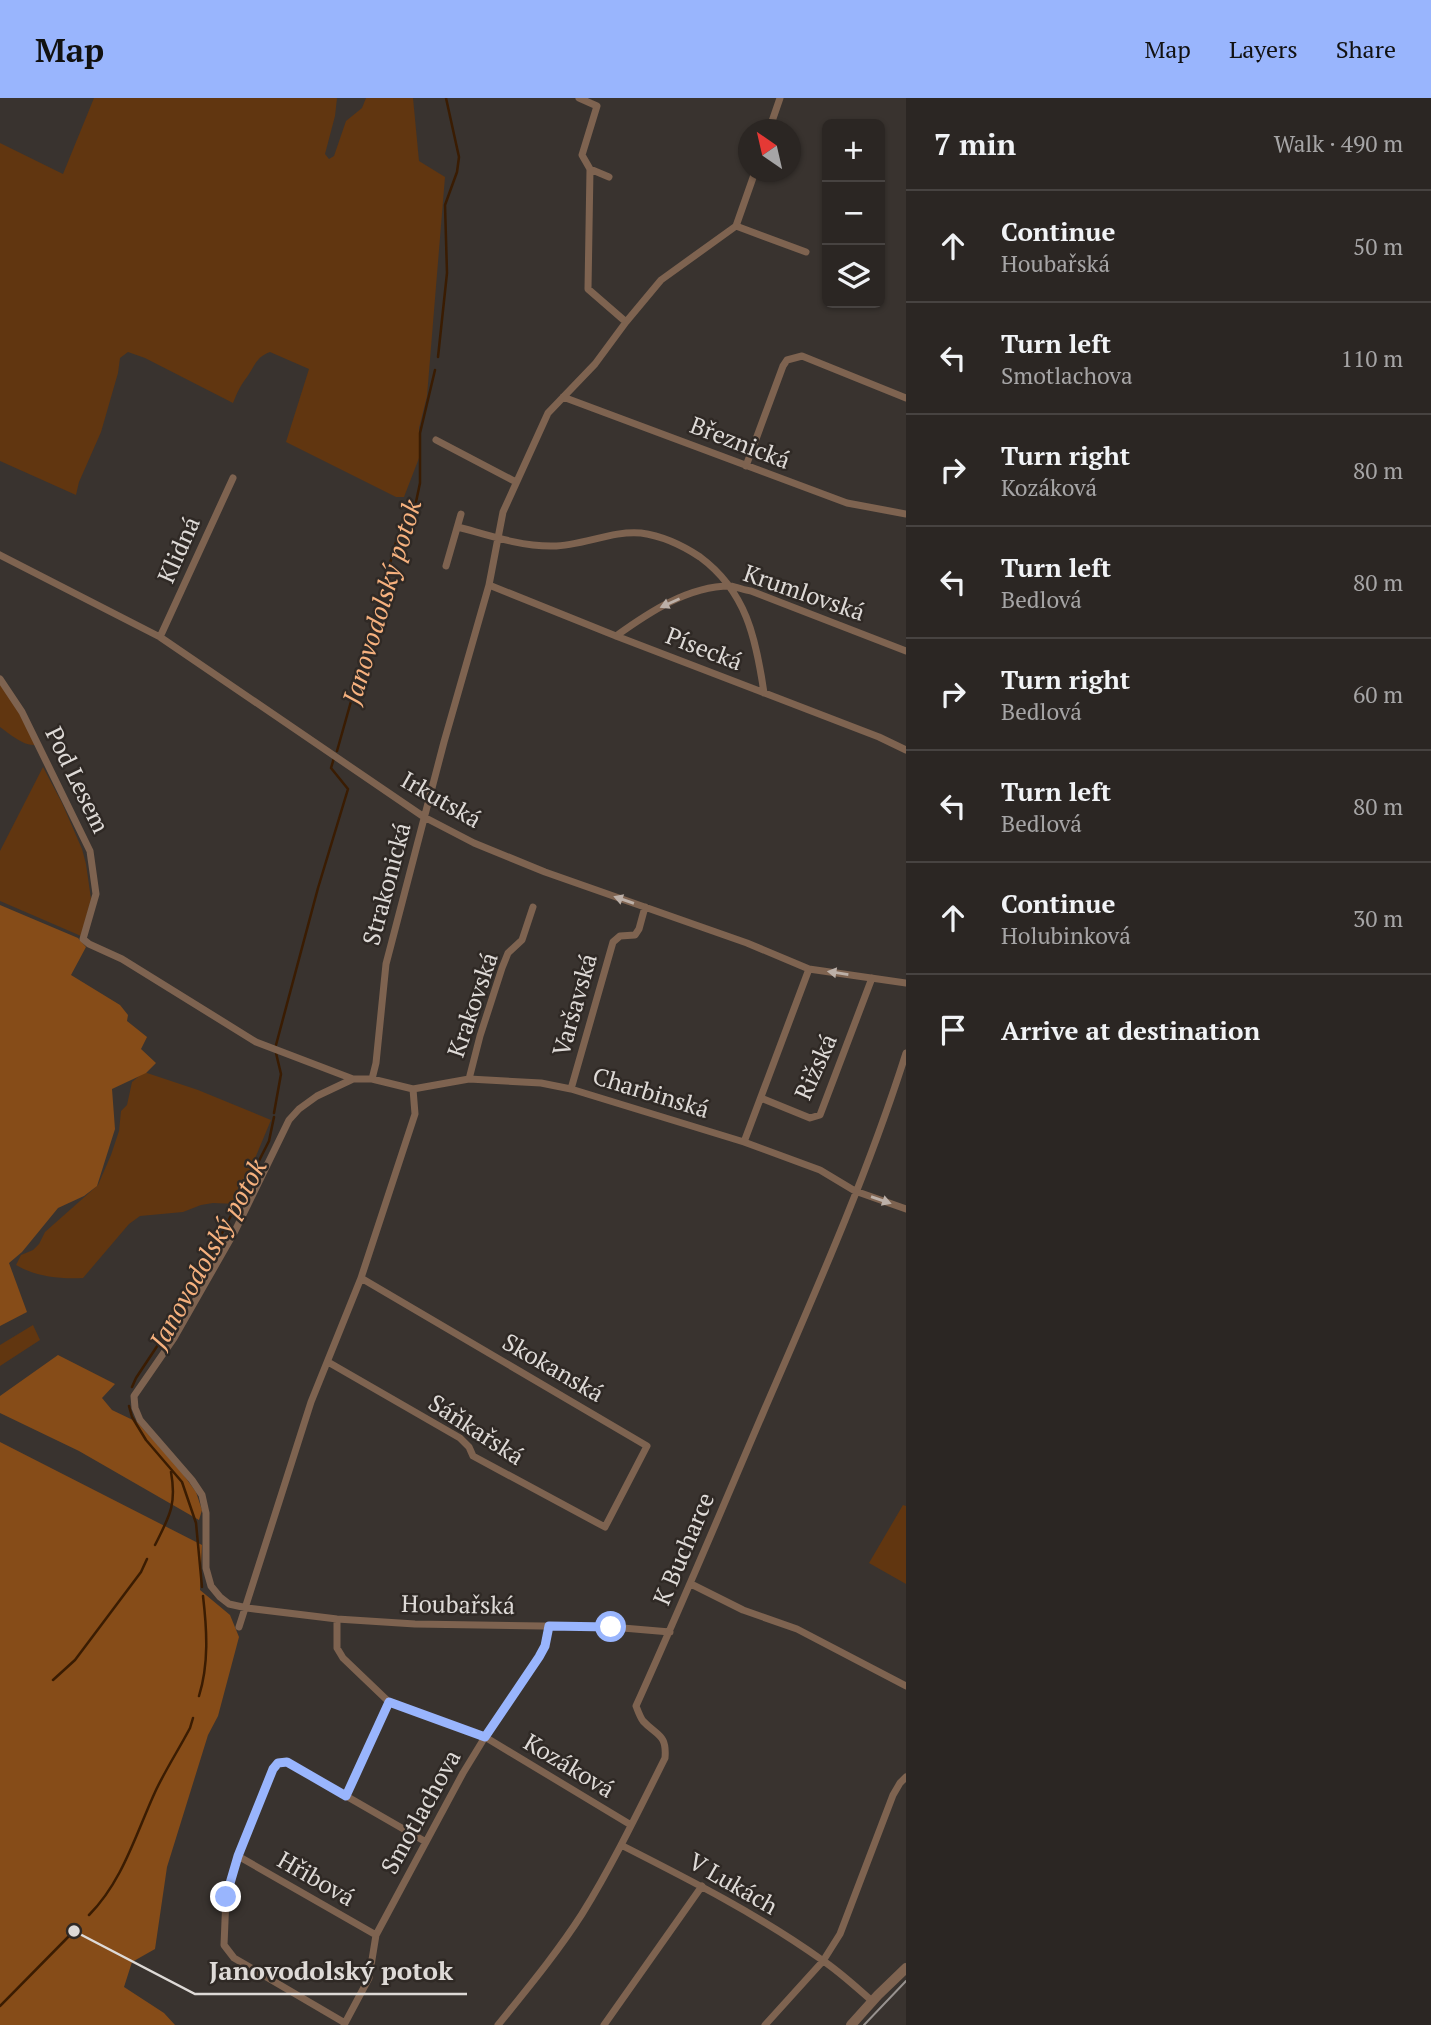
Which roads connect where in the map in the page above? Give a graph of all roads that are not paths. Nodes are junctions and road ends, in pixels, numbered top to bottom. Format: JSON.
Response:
{"nodes":[{"id":1,"x":579,"y":98,"type":"edge"},
{"id":2,"x":780,"y":98,"type":"edge"},
{"id":3,"x":773,"y":119,"type":"edge"},
{"id":4,"x":590,"y":169,"type":"junction"},
{"id":5,"x":609,"y":177,"type":"dead end"},
{"id":6,"x":751,"y":182,"type":"edge"},
{"id":7,"x":736,"y":226,"type":"junction"},
{"id":8,"x":806,"y":252,"type":"dead end"},
{"id":9,"x":626,"y":321,"type":"junction"},
{"id":10,"x":563,"y":397,"type":"junction"},
{"id":11,"x":906,"y":398,"type":"edge"},
{"id":12,"x":436,"y":440,"type":"dead end"},
{"id":13,"x":746,"y":466,"type":"junction"},
{"id":14,"x":233,"y":478,"type":"dead end"},
{"id":15,"x":516,"y":482,"type":"junction"},
{"id":16,"x":461,"y":514,"type":"dead end"},
{"id":17,"x":906,"y":514,"type":"edge"},
{"id":18,"x":458,"y":527,"type":"junction"},
{"id":19,"x":498,"y":538,"type":"junction"},
{"id":20,"x":0,"y":555,"type":"edge"},
{"id":21,"x":446,"y":566,"type":"dead end"},
{"id":22,"x":489,"y":585,"type":"junction"},
{"id":23,"x":731,"y":586,"type":"junction"},
{"id":24,"x":616,"y":636,"type":"junction"},
{"id":25,"x":160,"y":637,"type":"junction"},
{"id":26,"x":906,"y":651,"type":"edge"},
{"id":27,"x":0,"y":679,"type":"edge"},
{"id":28,"x":764,"y":692,"type":"junction"},
{"id":29,"x":906,"y":750,"type":"edge"},
{"id":30,"x":424,"y":817,"type":"junction"},
{"id":31,"x":533,"y":907,"type":"dead end"},
{"id":32,"x":645,"y":907,"type":"junction"},
{"id":33,"x":809,"y":969,"type":"junction"},
{"id":34,"x":872,"y":978,"type":"junction"},
{"id":35,"x":906,"y":983,"type":"edge"},
{"id":36,"x":906,"y":1053,"type":"edge"},
{"id":37,"x":353,"y":1079,"type":"junction"},
{"id":38,"x":372,"y":1079,"type":"junction"},
{"id":39,"x":468,"y":1079,"type":"junction"},
{"id":40,"x":412,"y":1088,"type":"junction"},
{"id":41,"x":571,"y":1089,"type":"junction"},
{"id":42,"x":761,"y":1098,"type":"junction"},
{"id":43,"x":744,"y":1142,"type":"junction"},
{"id":44,"x":855,"y":1191,"type":"junction"},
{"id":45,"x":906,"y":1209,"type":"edge"},
{"id":46,"x":361,"y":1278,"type":"junction"},
{"id":47,"x":328,"y":1362,"type":"junction"},
{"id":48,"x":605,"y":1527,"type":"joint"},
{"id":49,"x":691,"y":1584,"type":"junction"},
{"id":50,"x":247,"y":1608,"type":"junction"},
{"id":51,"x":337,"y":1619,"type":"junction"},
{"id":52,"x":549,"y":1626,"type":"junction"},
{"id":53,"x":239,"y":1627,"type":"dead end"},
{"id":54,"x":670,"y":1632,"type":"junction"},
{"id":55,"x":906,"y":1686,"type":"edge"},
{"id":56,"x":389,"y":1702,"type":"junction"},
{"id":57,"x":485,"y":1737,"type":"junction"},
{"id":58,"x":906,"y":1777,"type":"edge"},
{"id":59,"x":346,"y":1796,"type":"junction"},
{"id":60,"x":631,"y":1825,"type":"junction"},
{"id":61,"x":426,"y":1842,"type":"junction"},
{"id":62,"x":621,"y":1845,"type":"junction"},
{"id":63,"x":238,"y":1856,"type":"junction"},
{"id":64,"x":702,"y":1885,"type":"junction"},
{"id":65,"x":376,"y":1935,"type":"junction"},
{"id":66,"x":823,"y":1961,"type":"junction"},
{"id":67,"x":906,"y":1969,"type":"edge"},
{"id":68,"x":872,"y":2001,"type":"junction"},
{"id":69,"x":344,"y":2024,"type":"edge"},
{"id":70,"x":498,"y":2025,"type":"edge"},
{"id":71,"x":604,"y":2025,"type":"edge"},
{"id":72,"x":765,"y":2025,"type":"edge"},
{"id":73,"x":851,"y":2025,"type":"edge"}],
"edges":[{"from":1,"to":4,"type":"street"},
{"from":2,"to":3,"type":"street"},
{"from":4,"to":5,"type":"street"},
{"from":4,"to":9,"type":"street"},
{"from":6,"to":7,"type":"street"},
{"from":7,"to":8,"type":"street"},
{"from":7,"to":9,"type":"street","name":"Strakonická"},
{"from":9,"to":10,"type":"street","name":"Strakonická"},
{"from":10,"to":13,"type":"street","name":"Březnická"},
{"from":10,"to":15,"type":"street","name":"Strakonická"},
{"from":11,"to":13,"type":"street"},
{"from":12,"to":15,"type":"street"},
{"from":13,"to":17,"type":"street","name":"Březnická"},
{"from":14,"to":25,"type":"street","name":"Klidná"},
{"from":15,"to":19,"type":"street","name":"Strakonická"},
{"from":16,"to":18,"type":"street"},
{"from":18,"to":19,"type":"street"},
{"from":18,"to":21,"type":"street"},
{"from":19,"to":22,"type":"street","name":"Strakonická"},
{"from":19,"to":23,"type":"street"},
{"from":20,"to":25,"type":"street","name":"Irkutská"},
{"from":22,"to":24,"type":"street","name":"Písecká"},
{"from":22,"to":30,"type":"street","name":"Strakonická"},
{"from":23,"to":24,"type":"street","name":"Krumlovská","one_way":true},
{"from":23,"to":26,"type":"street","name":"Krumlovská"},
{"from":23,"to":28,"type":"street"},
{"from":24,"to":28,"type":"street","name":"Písecká"},
{"from":25,"to":30,"type":"street","name":"Irkutská"},
{"from":27,"to":37,"type":"street","name":"Pod Lesem"},
{"from":28,"to":29,"type":"street","name":"Písecká"},
{"from":32,"to":30,"type":"street","name":"Irkutská","one_way":true},
{"from":30,"to":38,"type":"street","name":"Strakonická"},
{"from":31,"to":39,"type":"street","name":"Krakovská"},
{"from":32,"to":33,"type":"street","name":"Irkutská"},
{"from":32,"to":41,"type":"street","name":"Varšavská"},
{"from":34,"to":33,"type":"street","name":"Irkutská","one_way":true},
{"from":33,"to":42,"type":"street"},
{"from":34,"to":35,"type":"street","name":"Irkutská"},
{"from":34,"to":42,"type":"street","name":"Rižská"},
{"from":36,"to":44,"type":"street","name":"K Bucharce"},
{"from":37,"to":38,"type":"street","name":"Charbinská"},
{"from":37,"to":50,"type":"street","name":"Houbařská"},
{"from":38,"to":40,"type":"street","name":"Charbinská"},
{"from":39,"to":40,"type":"street","name":"Charbinská"},
{"from":39,"to":41,"type":"street","name":"Charbinská"},
{"from":40,"to":46,"type":"street"},
{"from":41,"to":43,"type":"street","name":"Charbinská"},
{"from":42,"to":43,"type":"street"},
{"from":43,"to":44,"type":"street","name":"Charbinská"},
{"from":44,"to":45,"type":"street","name":"Charbinská","one_way":true},
{"from":44,"to":49,"type":"street","name":"K Bucharce"},
{"from":46,"to":47,"type":"street"},
{"from":46,"to":48,"type":"street","name":"Skokanská"},
{"from":47,"to":48,"type":"street","name":"Sáňkařská"},
{"from":47,"to":50,"type":"street"},
{"from":49,"to":54,"type":"street","name":"K Bucharce"},
{"from":49,"to":55,"type":"street"},
{"from":50,"to":51,"type":"street","name":"Houbařská"},
{"from":50,"to":53,"type":"street"},
{"from":51,"to":52,"type":"street","name":"Houbařská"},
{"from":51,"to":56,"type":"street","name":"Kozáková"},
{"from":52,"to":54,"type":"street","name":"Houbařská"},
{"from":52,"to":57,"type":"street","name":"Smotlachova"},
{"from":54,"to":60,"type":"street","name":"K Bucharce"},
{"from":56,"to":57,"type":"street","name":"Kozáková"},
{"from":56,"to":59,"type":"street"},
{"from":57,"to":60,"type":"street","name":"Kozáková"},
{"from":57,"to":61,"type":"street","name":"Smotlachova"},
{"from":58,"to":66,"type":"street"},
{"from":59,"to":61,"type":"street"},
{"from":59,"to":63,"type":"street"},
{"from":60,"to":62,"type":"street","name":"K Bucharce"},
{"from":61,"to":65,"type":"street","name":"Smotlachova"},
{"from":62,"to":64,"type":"street","name":"V Lukách"},
{"from":62,"to":70,"type":"street","name":"K Bucharce"},
{"from":63,"to":65,"type":"street","name":"Hřibová"},
{"from":63,"to":69,"type":"street"},
{"from":64,"to":66,"type":"street","name":"V Lukách"},
{"from":64,"to":71,"type":"street"},
{"from":65,"to":69,"type":"street","name":"Smotlachova"},
{"from":66,"to":68,"type":"street","name":"V Lukách"},
{"from":66,"to":72,"type":"street"},
{"from":67,"to":68,"type":"street"},
{"from":68,"to":73,"type":"street"}]}
